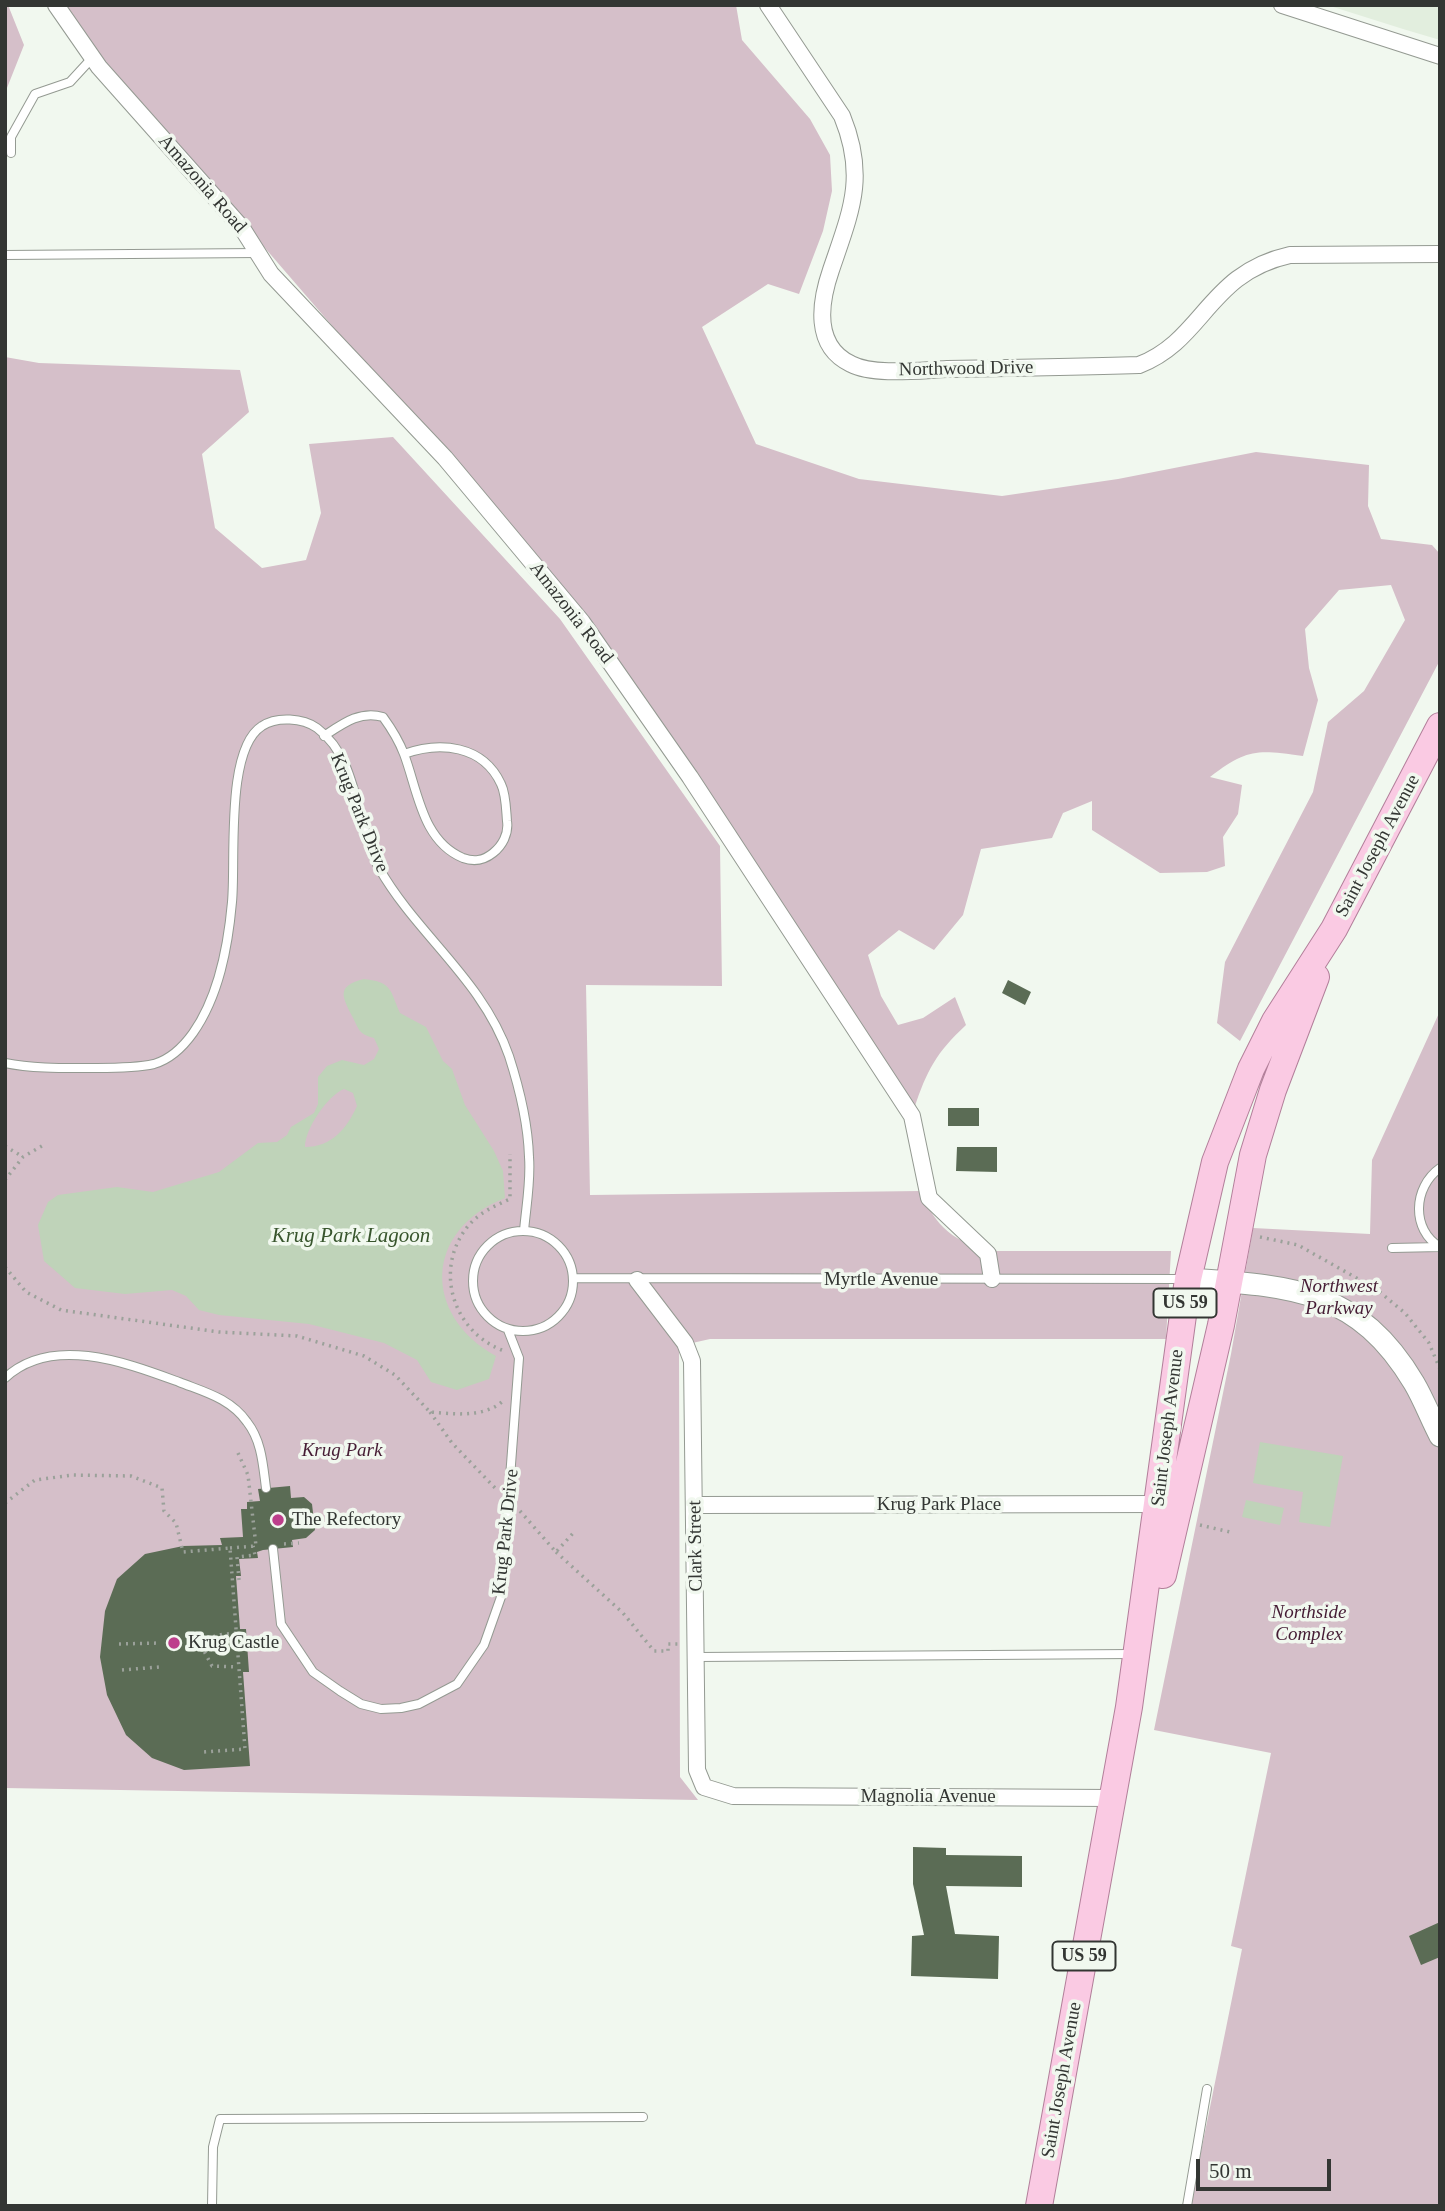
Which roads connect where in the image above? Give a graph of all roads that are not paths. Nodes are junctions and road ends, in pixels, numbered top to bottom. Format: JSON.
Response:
{"nodes":[{"id":1,"x":56,"y":5,"type":"edge"},
{"id":2,"x":768,"y":5,"type":"edge"},
{"id":3,"x":1282,"y":5,"type":"edge"},
{"id":4,"x":1440,"y":56,"type":"edge"},
{"id":5,"x":93,"y":57,"type":"junction"},
{"id":6,"x":12,"y":153,"type":"dead end"},
{"id":7,"x":258,"y":253,"type":"junction"},
{"id":8,"x":1440,"y":254,"type":"edge"},
{"id":9,"x":5,"y":256,"type":"edge"},
{"id":10,"x":1440,"y":726,"type":"edge"},
{"id":11,"x":324,"y":736,"type":"junction"},
{"id":12,"x":404,"y":754,"type":"junction"},
{"id":13,"x":1334,"y":929,"type":"junction"},
{"id":14,"x":5,"y":1063,"type":"edge"},
{"id":15,"x":1440,"y":1168,"type":"edge"},
{"id":16,"x":524,"y":1231,"type":"junction"},
{"id":17,"x":1440,"y":1247,"type":"edge"},
{"id":18,"x":1392,"y":1248,"type":"dead end"},
{"id":19,"x":574,"y":1278,"type":"junction"},
{"id":20,"x":992,"y":1279,"type":"junction"},
{"id":21,"x":1188,"y":1279,"type":"junction"},
{"id":22,"x":637,"y":1280,"type":"junction"},
{"id":23,"x":1228,"y":1282,"type":"junction"},
{"id":24,"x":508,"y":1329,"type":"junction"},
{"id":25,"x":5,"y":1378,"type":"edge"},
{"id":26,"x":1440,"y":1436,"type":"edge"},
{"id":27,"x":266,"y":1488,"type":"dead end"},
{"id":28,"x":1170,"y":1504,"type":"junction"},
{"id":29,"x":696,"y":1506,"type":"junction"},
{"id":30,"x":273,"y":1549,"type":"dead end"},
{"id":31,"x":697,"y":1650,"type":"junction"},
{"id":32,"x":1136,"y":1654,"type":"junction"},
{"id":33,"x":1129,"y":1707,"type":"junction"},
{"id":34,"x":744,"y":1796,"type":"joint"},
{"id":35,"x":1113,"y":1798,"type":"junction"},
{"id":36,"x":1207,"y":2089,"type":"dead end"},
{"id":37,"x":643,"y":2118,"type":"dead end"},
{"id":38,"x":212,"y":2206,"type":"edge"},
{"id":39,"x":1039,"y":2206,"type":"edge"},
{"id":40,"x":1186,"y":2206,"type":"edge"}],
"edges":[{"from":1,"to":5,"type":"street","name":"Amazonia Road"},
{"from":2,"to":8,"type":"street","name":"Northwood Drive"},
{"from":3,"to":4,"type":"street"},
{"from":5,"to":6,"type":"lane"},
{"from":5,"to":7,"type":"street","name":"Amazonia Road"},
{"from":7,"to":9,"type":"lane"},
{"from":7,"to":20,"type":"street","name":"Amazonia Road"},
{"from":10,"to":13,"type":"main road","name":"Saint Joseph Avenue","number":"US 59"},
{"from":11,"to":12,"type":"lane"},
{"from":11,"to":14,"type":"lane","name":"Krug Park Drive"},
{"from":11,"to":16,"type":"lane","name":"Krug Park Drive"},
{"from":12,"to":12,"type":"lane"},
{"from":13,"to":21,"type":"main road","name":"Saint Joseph Avenue","number":"US 59"},
{"from":13,"to":23,"type":"main road","name":"Saint Joseph Avenue","number":"US 59"},
{"from":15,"to":17,"type":"lane"},
{"from":16,"to":19,"type":"lane"},
{"from":16,"to":24,"type":"lane"},
{"from":17,"to":18,"type":"lane"},
{"from":19,"to":22,"type":"lane","name":"Myrtle Avenue"},
{"from":19,"to":24,"type":"lane"},
{"from":20,"to":21,"type":"lane","name":"Myrtle Avenue"},
{"from":20,"to":22,"type":"lane","name":"Myrtle Avenue"},
{"from":21,"to":23,"type":"street"},
{"from":21,"to":28,"type":"main road","name":"Saint Joseph Avenue","number":"US 59"},
{"from":22,"to":29,"type":"street","name":"Clark Street"},
{"from":23,"to":26,"type":"street"},
{"from":23,"to":28,"type":"main road","name":"Saint Joseph Avenue","number":"US 59"},
{"from":24,"to":30,"type":"lane","name":"Krug Park Drive"},
{"from":25,"to":27,"type":"lane"},
{"from":28,"to":29,"type":"street","name":"Krug Park Place"},
{"from":28,"to":32,"type":"main road","name":"Saint Joseph Avenue","number":"US 59"},
{"from":28,"to":33,"type":"main road","name":"Saint Joseph Avenue","number":"US 59"},
{"from":29,"to":31,"type":"street","name":"Clark Street"},
{"from":31,"to":32,"type":"lane"},
{"from":31,"to":34,"type":"street","name":"Clark Street"},
{"from":32,"to":33,"type":"main road","name":"Saint Joseph Avenue","number":"US 59"},
{"from":33,"to":35,"type":"main road","name":"Saint Joseph Avenue","number":"US 59"},
{"from":34,"to":35,"type":"street","name":"Magnolia Avenue"},
{"from":35,"to":39,"type":"main road","name":"Saint Joseph Avenue","number":"US 59"},
{"from":36,"to":40,"type":"lane"},
{"from":37,"to":38,"type":"lane"}]}
